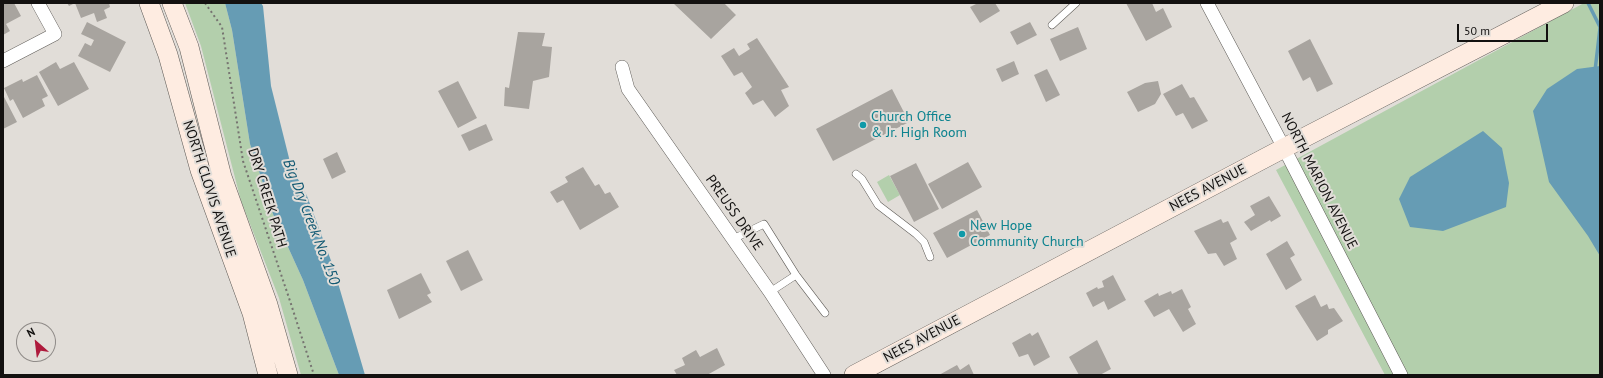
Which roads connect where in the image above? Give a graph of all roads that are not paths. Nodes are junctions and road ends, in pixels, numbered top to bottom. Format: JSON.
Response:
{"nodes":[{"id":1,"x":38,"y":3,"type":"edge"},
{"id":2,"x":149,"y":3,"type":"edge"},
{"id":3,"x":172,"y":3,"type":"edge"},
{"id":4,"x":1076,"y":3,"type":"edge"},
{"id":5,"x":1207,"y":3,"type":"edge"},
{"id":6,"x":1564,"y":3,"type":"edge"},
{"id":7,"x":1052,"y":24,"type":"dead end"},
{"id":8,"x":3,"y":61,"type":"edge"},
{"id":9,"x":622,"y":67,"type":"dead end"},
{"id":10,"x":1284,"y":148,"type":"junction"},
{"id":11,"x":856,"y":174,"type":"dead end"},
{"id":12,"x":733,"y":239,"type":"junction"},
{"id":13,"x":930,"y":257,"type":"dead end"},
{"id":14,"x":796,"y":275,"type":"junction"},
{"id":15,"x":770,"y":292,"type":"junction"},
{"id":16,"x":825,"y":313,"type":"dead end"},
{"id":17,"x":268,"y":375,"type":"edge"},
{"id":18,"x":288,"y":375,"type":"edge"},
{"id":19,"x":824,"y":375,"type":"edge"},
{"id":20,"x":854,"y":375,"type":"edge"},
{"id":21,"x":1401,"y":375,"type":"edge"}],
"edges":[{"from":1,"to":8,"type":"street"},
{"from":2,"to":17,"type":"main road","name":"NORTH CLOVIS AVENUE"},
{"from":3,"to":18,"type":"main road","name":"NORTH CLOVIS AVENUE"},
{"from":4,"to":7,"type":"lane"},
{"from":5,"to":10,"type":"street","name":"NORTH MARION AVENUE"},
{"from":6,"to":10,"type":"main road","name":"NEES AVENUE"},
{"from":9,"to":12,"type":"street","name":"PREUSS DRIVE"},
{"from":10,"to":20,"type":"main road","name":"NEES AVENUE"},
{"from":10,"to":21,"type":"street","name":"NORTH MARION AVENUE"},
{"from":11,"to":13,"type":"lane"},
{"from":12,"to":14,"type":"lane"},
{"from":12,"to":15,"type":"street","name":"PREUSS DRIVE"},
{"from":14,"to":15,"type":"lane"},
{"from":14,"to":16,"type":"lane"},
{"from":15,"to":19,"type":"street","name":"PREUSS DRIVE"}]}
